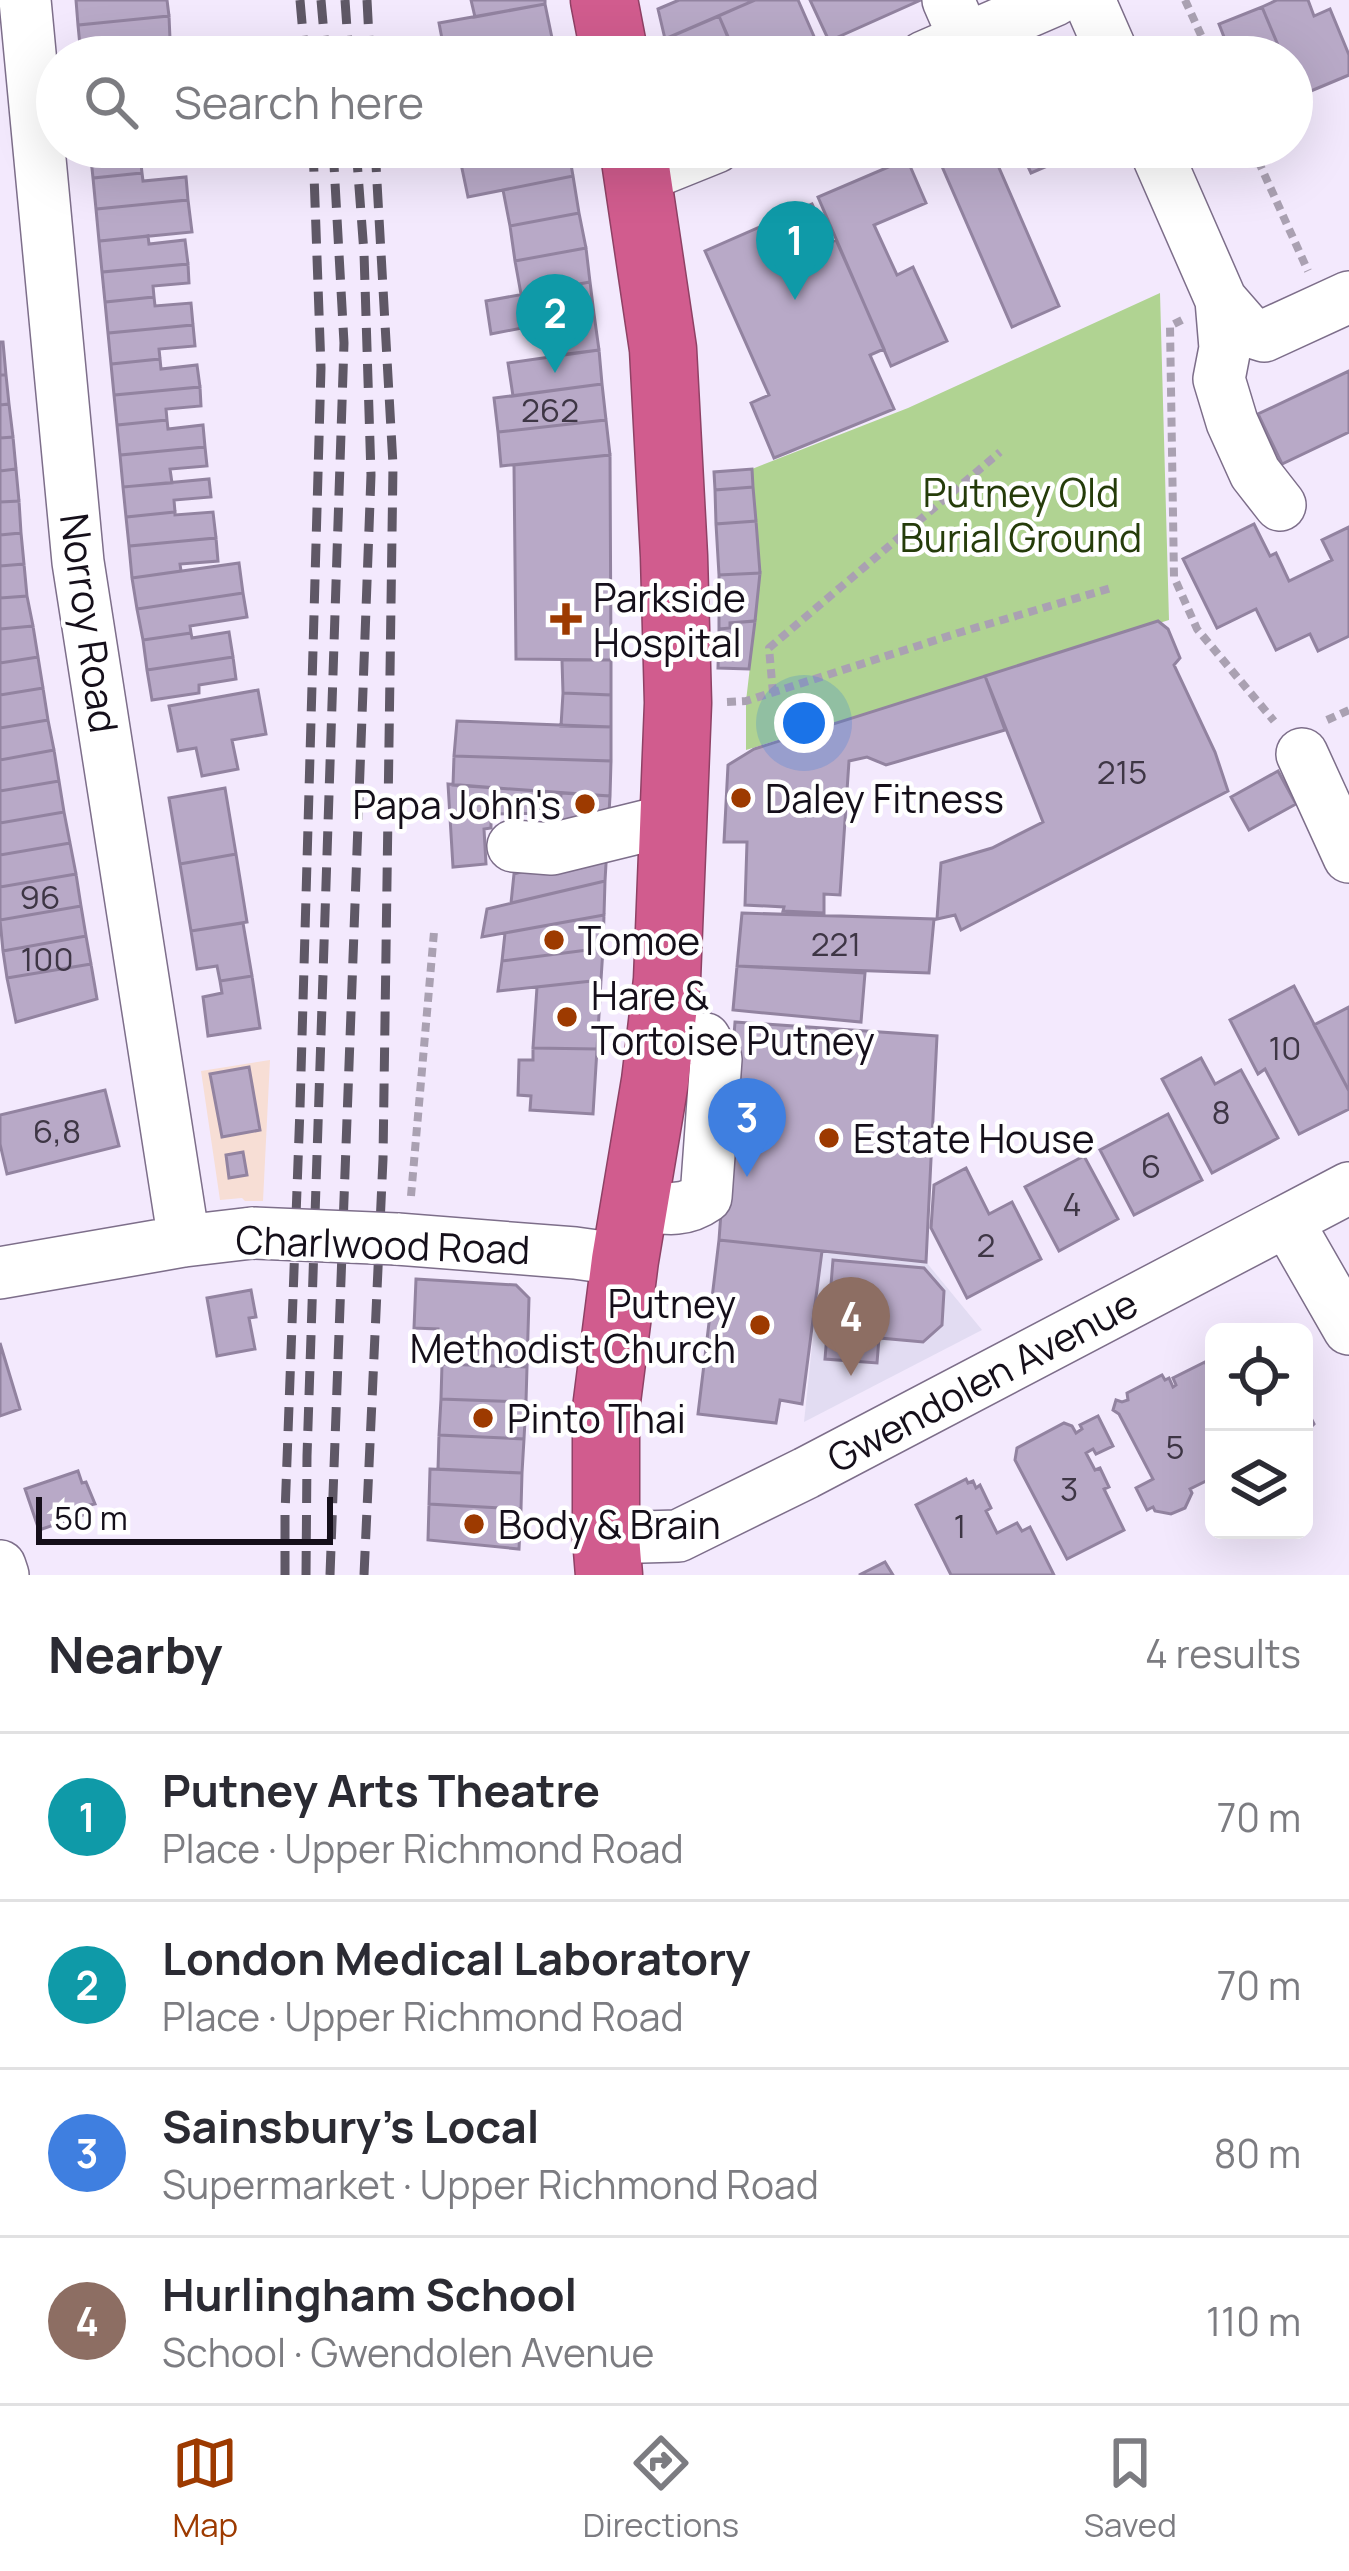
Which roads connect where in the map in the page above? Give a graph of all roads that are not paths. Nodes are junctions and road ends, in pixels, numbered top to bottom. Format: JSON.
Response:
{"nodes":[{"id":1,"x":25,"y":0,"type":"edge"},
{"id":2,"x":604,"y":0,"type":"edge"},
{"id":3,"x":1055,"y":0,"type":"edge"},
{"id":4,"x":1089,"y":0,"type":"edge"},
{"id":5,"x":946,"y":32,"type":"edge"},
{"id":6,"x":611,"y":36,"type":"edge"},
{"id":7,"x":1105,"y":36,"type":"edge"},
{"id":8,"x":36,"y":117,"type":"edge"},
{"id":9,"x":41,"y":168,"type":"edge"},
{"id":10,"x":637,"y":168,"type":"edge"},
{"id":11,"x":1163,"y":168,"type":"edge"},
{"id":12,"x":1221,"y":300,"type":"junction"},
{"id":13,"x":1337,"y":302,"type":"edge"},
{"id":14,"x":1280,"y":505,"type":"dead end"},
{"id":15,"x":1302,"y":754,"type":"road end"},
{"id":16,"x":674,"y":819,"type":"junction"},
{"id":17,"x":513,"y":846,"type":"dead end"},
{"id":18,"x":1349,"y":857,"type":"edge"},
{"id":19,"x":1349,"y":1188,"type":"edge"},
{"id":20,"x":1287,"y":1221,"type":"junction"},
{"id":21,"x":629,"y":1233,"type":"junction"},
{"id":22,"x":184,"y":1241,"type":"junction"},
{"id":23,"x":0,"y":1273,"type":"edge"},
{"id":24,"x":1349,"y":1329,"type":"edge"},
{"id":25,"x":607,"y":1556,"type":"edge"},
{"id":26,"x":0,"y":1566,"type":"edge"},
{"id":27,"x":3,"y":1575,"type":"edge"}],
"edges":[{"from":1,"to":8,"type":"street","name":"Norroy Road"},
{"from":2,"to":6,"type":"highway"},
{"from":3,"to":5,"type":"street"},
{"from":4,"to":7,"type":"street"},
{"from":9,"to":22,"type":"street","name":"Norroy Road"},
{"from":10,"to":16,"type":"highway"},
{"from":11,"to":12,"type":"street"},
{"from":12,"to":13,"type":"street"},
{"from":12,"to":14,"type":"street"},
{"from":15,"to":18,"type":"street"},
{"from":16,"to":17,"type":"street"},
{"from":16,"to":21,"type":"highway"},
{"from":19,"to":20,"type":"street","name":"Gwendolen Avenue"},
{"from":20,"to":24,"type":"street"},
{"from":20,"to":25,"type":"street","name":"Gwendolen Avenue"},
{"from":21,"to":22,"type":"street","name":"Charlwood Road","bridge":true},
{"from":21,"to":25,"type":"highway"},
{"from":22,"to":23,"type":"street","name":"Charlwood Road"},
{"from":26,"to":27,"type":"street"}]}
